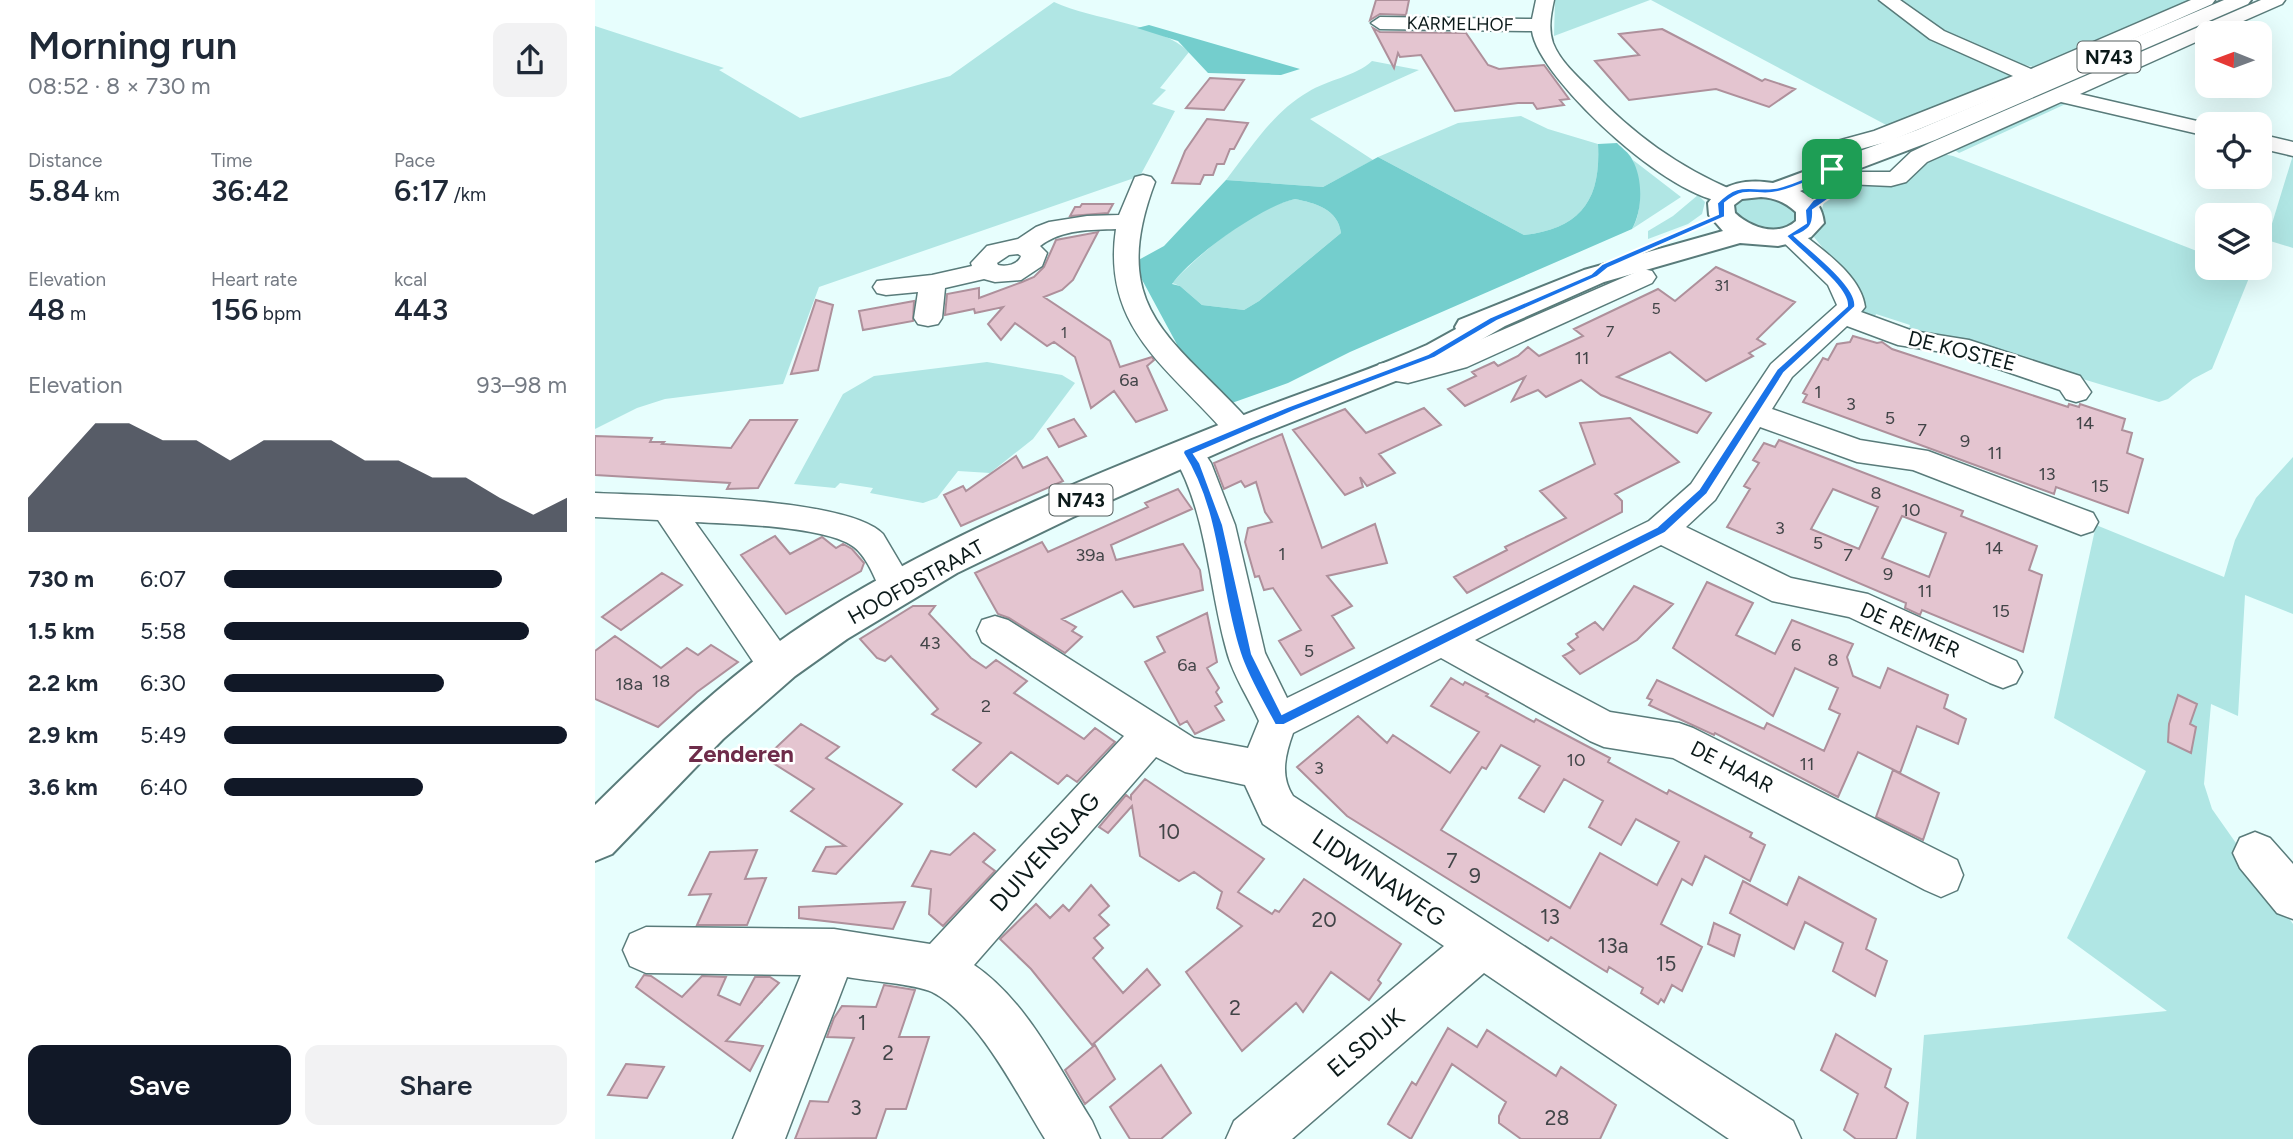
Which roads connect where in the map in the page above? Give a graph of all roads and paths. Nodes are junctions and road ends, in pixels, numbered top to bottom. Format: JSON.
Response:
{"nodes":[{"id":1,"x":1545,"y":0,"type":"edge"},
{"id":2,"x":1888,"y":0,"type":"edge"},
{"id":3,"x":2206,"y":0,"type":"edge"},
{"id":4,"x":2241,"y":0,"type":"edge"},
{"id":5,"x":2276,"y":0,"type":"edge"},
{"id":6,"x":1380,"y":23,"type":"dead end"},
{"id":7,"x":1540,"y":25,"type":"junction"},
{"id":8,"x":2029,"y":75,"type":"junction"},
{"id":9,"x":2059,"y":95,"type":"junction"},
{"id":10,"x":2195,"y":127,"type":"edge"},
{"id":11,"x":2272,"y":144,"type":"edge"},
{"id":12,"x":2293,"y":149,"type":"edge"},
{"id":13,"x":1843,"y":174,"type":"junction"},
{"id":14,"x":1143,"y":182,"type":"dead end"},
{"id":15,"x":1775,"y":191,"type":"junction"},
{"id":16,"x":1724,"y":205,"type":"junction"},
{"id":17,"x":1809,"y":210,"type":"junction"},
{"id":18,"x":1128,"y":222,"type":"junction"},
{"id":19,"x":1751,"y":233,"type":"junction"},
{"id":20,"x":1790,"y":236,"type":"junction"},
{"id":21,"x":1594,"y":276,"type":"junction"},
{"id":22,"x":1643,"y":277,"type":"dead end"},
{"id":23,"x":932,"y":283,"type":"junction"},
{"id":24,"x":886,"y":287,"type":"dead end"},
{"id":25,"x":1545,"y":310,"type":"junction"},
{"id":26,"x":1844,"y":315,"type":"junction"},
{"id":27,"x":928,"y":318,"type":"dead end"},
{"id":28,"x":1494,"y":319,"type":"junction"},
{"id":29,"x":1389,"y":371,"type":"junction"},
{"id":30,"x":2075,"y":392,"type":"dead end"},
{"id":31,"x":1290,"y":409,"type":"junction"},
{"id":32,"x":1754,"y":414,"type":"junction"},
{"id":33,"x":1240,"y":430,"type":"junction"},
{"id":34,"x":1188,"y":453,"type":"junction"},
{"id":35,"x":595,"y":505,"type":"edge"},
{"id":36,"x":669,"y":510,"type":"junction"},
{"id":37,"x":2081,"y":522,"type":"dead end"},
{"id":38,"x":1661,"y":530,"type":"junction"},
{"id":39,"x":897,"y":588,"type":"junction"},
{"id":40,"x":995,"y":631,"type":"dead end"},
{"id":41,"x":1444,"y":641,"type":"junction"},
{"id":42,"x":780,"y":664,"type":"junction"},
{"id":43,"x":2003,"y":672,"type":"dead end"},
{"id":44,"x":1279,"y":721,"type":"junction"},
{"id":45,"x":1151,"y":734,"type":"junction"},
{"id":46,"x":1264,"y":768,"type":"junction"},
{"id":47,"x":595,"y":838,"type":"edge"},
{"id":48,"x":2255,"y":853,"type":"dead end"},
{"id":49,"x":1941,"y":875,"type":"dead end"},
{"id":50,"x":2293,"y":897,"type":"edge"},
{"id":51,"x":1481,"y":946,"type":"junction"},
{"id":52,"x":646,"y":950,"type":"dead end"},
{"id":53,"x":834,"y":952,"type":"junction"},
{"id":54,"x":939,"y":969,"type":"junction"},
{"id":55,"x":759,"y":1139,"type":"edge"},
{"id":56,"x":1074,"y":1139,"type":"edge"},
{"id":57,"x":1252,"y":1139,"type":"edge"},
{"id":58,"x":1775,"y":1139,"type":"edge"}],
"edges":[{"from":1,"to":7,"type":"street"},
{"from":2,"to":8,"type":"street"},
{"from":3,"to":8,"type":"street"},
{"from":4,"to":13,"type":"main road","number":"N743"},
{"from":5,"to":9,"type":"street"},
{"from":6,"to":7,"type":"street","name":"KARMELHOF"},
{"from":7,"to":16,"type":"street"},
{"from":8,"to":13,"type":"street"},
{"from":9,"to":10,"type":"street"},
{"from":9,"to":13,"type":"street"},
{"from":11,"to":12,"type":"street"},
{"from":13,"to":15,"type":"main road","number":"N743"},
{"from":13,"to":17,"type":"main road","number":"N743"},
{"from":14,"to":18,"type":"street"},
{"from":15,"to":16,"type":"main road","number":"N743"},
{"from":15,"to":17,"type":"main road","number":"N743"},
{"from":16,"to":19,"type":"main road","number":"N743"},
{"from":16,"to":21,"type":"main road","name":"HOOFDSTRAAT","number":"N743"},
{"from":17,"to":20,"type":"main road","number":"N743"},
{"from":18,"to":23,"type":"street"},
{"from":18,"to":33,"type":"street"},
{"from":19,"to":20,"type":"main road","number":"N743"},
{"from":19,"to":21,"type":"main road","name":"HOOFDSTRAAT","number":"N743"},
{"from":20,"to":26,"type":"street"},
{"from":21,"to":25,"type":"main road","name":"HOOFDSTRAAT","number":"N743"},
{"from":22,"to":25,"type":"street","name":"HOOFDSTRAAT"},
{"from":23,"to":24,"type":"street"},
{"from":23,"to":27,"type":"street"},
{"from":25,"to":28,"type":"main road","name":"HOOFDSTRAAT","number":"N743"},
{"from":25,"to":29,"type":"street","name":"HOOFDSTRAAT"},
{"from":26,"to":30,"type":"street","name":"DE KOSTEE"},
{"from":26,"to":32,"type":"street"},
{"from":28,"to":29,"type":"main road","name":"HOOFDSTRAAT","number":"N743"},
{"from":28,"to":31,"type":"main road","name":"HOOFDSTRAAT","number":"N743"},
{"from":29,"to":31,"type":"main road","name":"HOOFDSTRAAT","number":"N743"},
{"from":31,"to":33,"type":"main road","name":"HOOFDSTRAAT","number":"N743"},
{"from":32,"to":37,"type":"street"},
{"from":32,"to":38,"type":"street"},
{"from":33,"to":34,"type":"main road","name":"HOOFDSTRAAT","number":"N743"},
{"from":34,"to":39,"type":"main road","name":"HOOFDSTRAAT","number":"N743"},
{"from":34,"to":44,"type":"street"},
{"from":35,"to":36,"type":"street"},
{"from":36,"to":39,"type":"street"},
{"from":36,"to":42,"type":"street"},
{"from":38,"to":41,"type":"street"},
{"from":38,"to":43,"type":"street","name":"DE REIMER"},
{"from":39,"to":42,"type":"main road","name":"HOOFDSTRAAT","number":"N743"},
{"from":40,"to":45,"type":"street"},
{"from":41,"to":44,"type":"street"},
{"from":41,"to":49,"type":"street","name":"DE HAAR"},
{"from":42,"to":47,"type":"main road","name":"HOOFDSTRAAT","number":"N743"},
{"from":44,"to":46,"type":"street"},
{"from":45,"to":46,"type":"street"},
{"from":45,"to":54,"type":"street","name":"DUIVENSLAG"},
{"from":46,"to":51,"type":"street","name":"LIDWINAWEG"},
{"from":48,"to":50,"type":"street"},
{"from":51,"to":57,"type":"street","name":"ELSDIJK"},
{"from":51,"to":58,"type":"street","name":"LIDWINAWEG"},
{"from":52,"to":53,"type":"street"},
{"from":53,"to":54,"type":"street"},
{"from":53,"to":55,"type":"street"},
{"from":54,"to":56,"type":"street"}]}
